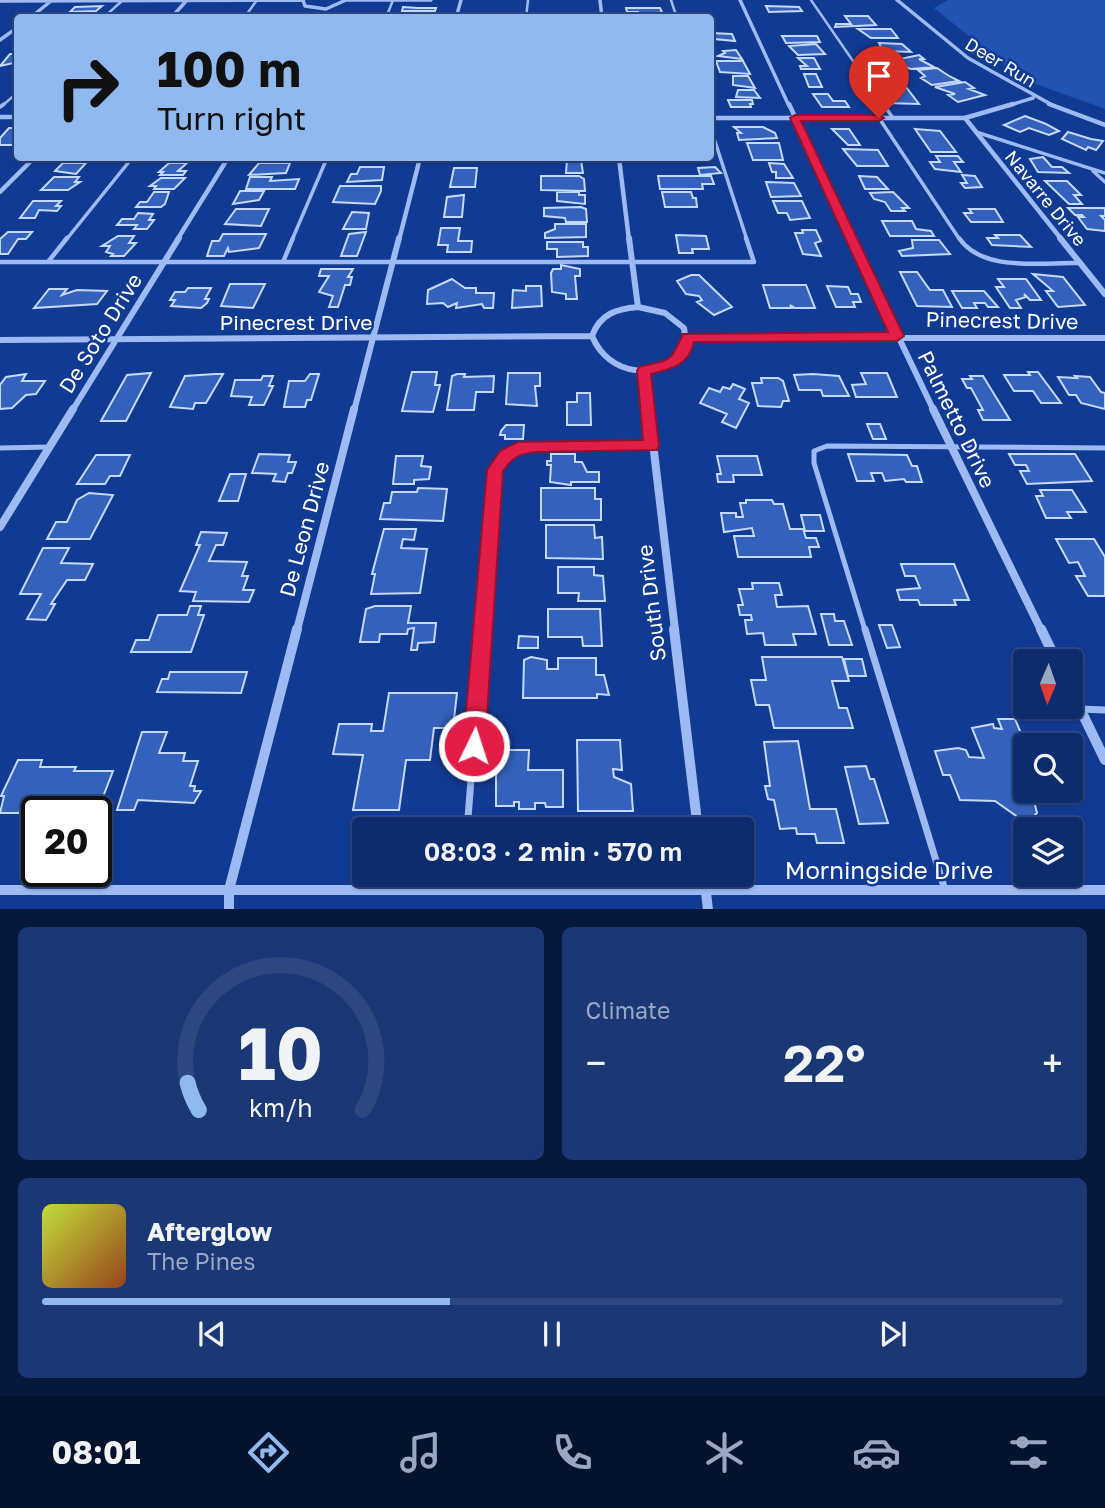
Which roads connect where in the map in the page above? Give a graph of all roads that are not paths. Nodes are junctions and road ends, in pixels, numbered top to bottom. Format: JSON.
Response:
{"nodes":[{"id":1,"x":52,"y":0,"type":"edge"},
{"id":2,"x":123,"y":0,"type":"edge"},
{"id":3,"x":188,"y":0,"type":"edge"},
{"id":4,"x":257,"y":0,"type":"edge"},
{"id":5,"x":303,"y":0,"type":"edge"},
{"id":6,"x":346,"y":0,"type":"edge"},
{"id":7,"x":393,"y":0,"type":"edge"},
{"id":8,"x":430,"y":0,"type":"edge"},
{"id":9,"x":740,"y":0,"type":"edge"},
{"id":10,"x":811,"y":0,"type":"edge"},
{"id":11,"x":897,"y":0,"type":"edge"},
{"id":12,"x":0,"y":1,"type":"edge"},
{"id":13,"x":319,"y":9,"type":"junction"},
{"id":14,"x":35,"y":14,"type":"edge"},
{"id":15,"x":107,"y":14,"type":"edge"},
{"id":16,"x":175,"y":14,"type":"edge"},
{"id":17,"x":316,"y":14,"type":"edge"},
{"id":18,"x":14,"y":95,"type":"edge"},
{"id":19,"x":1033,"y":98,"type":"junction"},
{"id":20,"x":0,"y":107,"type":"edge"},
{"id":21,"x":714,"y":118,"type":"edge"},
{"id":22,"x":795,"y":118,"type":"junction"},
{"id":23,"x":879,"y":118,"type":"junction"},
{"id":24,"x":893,"y":118,"type":"junction"},
{"id":25,"x":965,"y":118,"type":"junction"},
{"id":26,"x":1105,"y":125,"type":"edge"},
{"id":27,"x":976,"y":132,"type":"junction"},
{"id":28,"x":714,"y":138,"type":"edge"},
{"id":29,"x":31,"y":161,"type":"edge"},
{"id":30,"x":130,"y":161,"type":"edge"},
{"id":31,"x":226,"y":161,"type":"edge"},
{"id":32,"x":326,"y":161,"type":"edge"},
{"id":33,"x":419,"y":161,"type":"edge"},
{"id":34,"x":619,"y":161,"type":"edge"},
{"id":35,"x":1091,"y":168,"type":"junction"},
{"id":36,"x":1105,"y":173,"type":"edge"},
{"id":37,"x":1105,"y":182,"type":"edge"},
{"id":38,"x":0,"y":192,"type":"edge"},
{"id":39,"x":0,"y":262,"type":"edge"},
{"id":40,"x":48,"y":262,"type":"junction"},
{"id":41,"x":164,"y":262,"type":"junction"},
{"id":42,"x":283,"y":262,"type":"junction"},
{"id":43,"x":392,"y":262,"type":"junction"},
{"id":44,"x":633,"y":262,"type":"junction"},
{"id":45,"x":1080,"y":263,"type":"junction"},
{"id":46,"x":1105,"y":294,"type":"edge"},
{"id":47,"x":638,"y":307,"type":"junction"},
{"id":48,"x":592,"y":336,"type":"junction"},
{"id":49,"x":897,"y":336,"type":"junction"},
{"id":50,"x":688,"y":338,"type":"junction"},
{"id":51,"x":1105,"y":338,"type":"edge"},
{"id":52,"x":372,"y":339,"type":"junction"},
{"id":53,"x":0,"y":340,"type":"edge"},
{"id":54,"x":117,"y":340,"type":"junction"},
{"id":55,"x":644,"y":371,"type":"junction"},
{"id":56,"x":652,"y":446,"type":"junction"},
{"id":57,"x":951,"y":446,"type":"junction"},
{"id":58,"x":50,"y":447,"type":"junction"},
{"id":59,"x":0,"y":448,"type":"edge"},
{"id":60,"x":1105,"y":448,"type":"edge"},
{"id":61,"x":0,"y":527,"type":"edge"},
{"id":62,"x":1051,"y":649,"type":"edge"},
{"id":63,"x":1083,"y":709,"type":"edge"},
{"id":64,"x":1105,"y":710,"type":"edge"},
{"id":65,"x":1083,"y":715,"type":"edge"},
{"id":66,"x":1105,"y":760,"type":"edge"},
{"id":67,"x":468,"y":817,"type":"edge"},
{"id":68,"x":696,"y":817,"type":"edge"},
{"id":69,"x":463,"y":887,"type":"edge"},
{"id":70,"x":706,"y":887,"type":"edge"},
{"id":71,"x":0,"y":890,"type":"edge"},
{"id":72,"x":229,"y":890,"type":"junction"},
{"id":73,"x":463,"y":890,"type":"junction"},
{"id":74,"x":706,"y":890,"type":"junction"},
{"id":75,"x":945,"y":890,"type":"junction"},
{"id":76,"x":1105,"y":890,"type":"edge"},
{"id":77,"x":229,"y":909,"type":"edge"},
{"id":78,"x":708,"y":909,"type":"edge"}],
"edges":[{"from":1,"to":2,"type":"street"},
{"from":1,"to":12,"type":"street"},
{"from":1,"to":14,"type":"street"},
{"from":2,"to":3,"type":"street"},
{"from":2,"to":15,"type":"lane"},
{"from":3,"to":4,"type":"street"},
{"from":3,"to":16,"type":"street"},
{"from":4,"to":5,"type":"street"},
{"from":5,"to":13,"type":"street"},
{"from":6,"to":7,"type":"street"},
{"from":6,"to":13,"type":"street"},
{"from":7,"to":8,"type":"street"},
{"from":9,"to":22,"type":"street","name":"Palmetto Drive"},
{"from":10,"to":24,"type":"lane"},
{"from":11,"to":19,"type":"street","name":"Deer Run"},
{"from":13,"to":17,"type":"street"},
{"from":18,"to":20,"type":"lane"},
{"from":19,"to":25,"type":"street"},
{"from":19,"to":26,"type":"street","name":"Deer Run"},
{"from":21,"to":22,"type":"street"},
{"from":22,"to":23,"type":"street"},
{"from":22,"to":49,"type":"street","name":"Palmetto Drive"},
{"from":23,"to":24,"type":"street"},
{"from":23,"to":45,"type":"lane"},
{"from":24,"to":25,"type":"street"},
{"from":25,"to":27,"type":"street","name":"Navarre Drive"},
{"from":27,"to":35,"type":"lane"},
{"from":27,"to":45,"type":"street","name":"Navarre Drive"},
{"from":28,"to":44,"type":"lane"},
{"from":29,"to":38,"type":"street"},
{"from":30,"to":40,"type":"lane"},
{"from":31,"to":41,"type":"street","name":"De Soto Drive"},
{"from":32,"to":42,"type":"lane"},
{"from":33,"to":43,"type":"street","name":"De Leon Drive"},
{"from":34,"to":44,"type":"street"},
{"from":35,"to":36,"type":"lane"},
{"from":35,"to":37,"type":"lane"},
{"from":39,"to":40,"type":"lane"},
{"from":40,"to":41,"type":"lane"},
{"from":41,"to":42,"type":"lane"},
{"from":41,"to":54,"type":"street","name":"De Soto Drive"},
{"from":42,"to":43,"type":"lane"},
{"from":43,"to":44,"type":"lane"},
{"from":43,"to":52,"type":"street","name":"De Leon Drive"},
{"from":44,"to":47,"type":"street"},
{"from":45,"to":46,"type":"street","name":"Navarre Drive"},
{"from":47,"to":48,"type":"street"},
{"from":47,"to":50,"type":"street"},
{"from":48,"to":52,"type":"street","name":"Pinecrest Drive"},
{"from":48,"to":55,"type":"street"},
{"from":49,"to":50,"type":"street","name":"Pinecrest Drive"},
{"from":49,"to":51,"type":"street","name":"Pinecrest Drive"},
{"from":49,"to":57,"type":"street","name":"Palmetto Drive"},
{"from":50,"to":55,"type":"street"},
{"from":52,"to":54,"type":"street","name":"Pinecrest Drive"},
{"from":52,"to":72,"type":"street","name":"De Leon Drive"},
{"from":53,"to":54,"type":"street","name":"Pinecrest Drive"},
{"from":54,"to":58,"type":"street","name":"De Soto Drive"},
{"from":55,"to":56,"type":"street","name":"South Drive"},
{"from":56,"to":67,"type":"lane"},
{"from":56,"to":68,"type":"street","name":"South Drive"},
{"from":57,"to":60,"type":"lane"},
{"from":57,"to":62,"type":"street","name":"Palmetto Drive"},
{"from":57,"to":75,"type":"lane"},
{"from":58,"to":59,"type":"lane"},
{"from":58,"to":61,"type":"street","name":"De Soto Drive"},
{"from":63,"to":64,"type":"lane"},
{"from":65,"to":66,"type":"street"},
{"from":69,"to":73,"type":"lane"},
{"from":70,"to":74,"type":"street"},
{"from":71,"to":72,"type":"street","name":"Morningside Drive"},
{"from":72,"to":73,"type":"street","name":"Morningside Drive"},
{"from":72,"to":77,"type":"street","name":"De Leon Drive"},
{"from":73,"to":74,"type":"street","name":"Morningside Drive"},
{"from":74,"to":75,"type":"street","name":"Morningside Drive"},
{"from":74,"to":78,"type":"street"},
{"from":75,"to":76,"type":"street","name":"Morningside Drive"}]}
